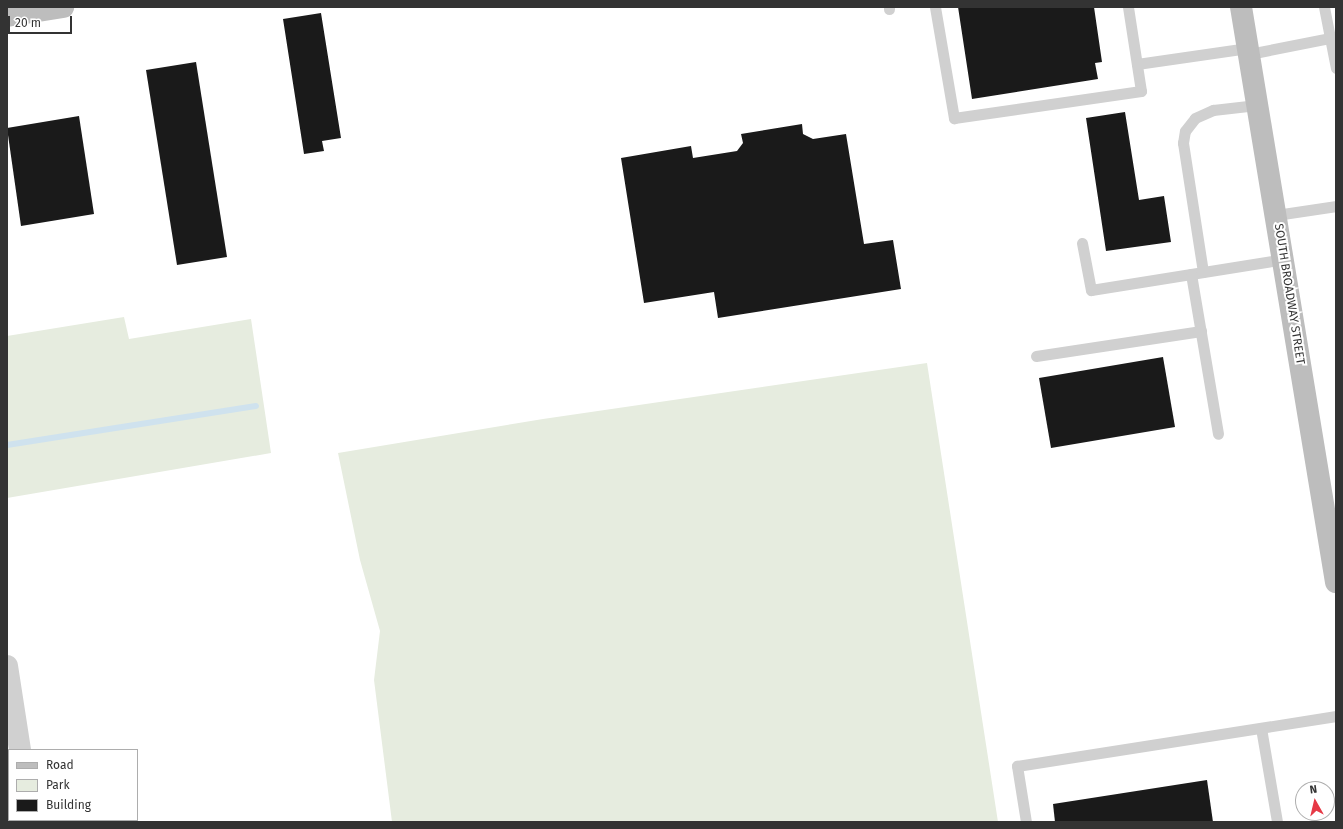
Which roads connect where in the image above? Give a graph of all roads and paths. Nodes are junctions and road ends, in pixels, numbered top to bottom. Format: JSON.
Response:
{"nodes":[{"id":1,"x":63,"y":7,"type":"edge"},
{"id":2,"x":935,"y":7,"type":"edge"},
{"id":3,"x":1128,"y":7,"type":"edge"},
{"id":4,"x":1241,"y":7,"type":"edge"},
{"id":5,"x":1324,"y":7,"type":"edge"},
{"id":6,"x":7,"y":16,"type":"edge"},
{"id":7,"x":1330,"y":38,"type":"junction"},
{"id":8,"x":1248,"y":51,"type":"junction"},
{"id":9,"x":1137,"y":64,"type":"junction"},
{"id":10,"x":1336,"y":68,"type":"edge"},
{"id":11,"x":1258,"y":105,"type":"junction"},
{"id":12,"x":1336,"y":206,"type":"edge"},
{"id":13,"x":1276,"y":215,"type":"junction"},
{"id":14,"x":1082,"y":243,"type":"dead end"},
{"id":15,"x":1284,"y":259,"type":"junction"},
{"id":16,"x":1203,"y":272,"type":"junction"},
{"id":17,"x":1191,"y":274,"type":"junction"},
{"id":18,"x":1201,"y":331,"type":"junction"},
{"id":19,"x":1036,"y":356,"type":"dead end"},
{"id":20,"x":1218,"y":434,"type":"dead end"},
{"id":21,"x":1331,"y":514,"type":"edge"},
{"id":22,"x":1336,"y":582,"type":"edge"},
{"id":23,"x":7,"y":666,"type":"edge"},
{"id":24,"x":1336,"y":716,"type":"edge"},
{"id":25,"x":1261,"y":728,"type":"junction"},
{"id":26,"x":20,"y":749,"type":"edge"},
{"id":27,"x":1026,"y":822,"type":"edge"},
{"id":28,"x":1277,"y":822,"type":"edge"}],
"edges":[{"from":1,"to":6,"type":"main road"},
{"from":2,"to":9,"type":"lane"},
{"from":3,"to":9,"type":"lane"},
{"from":4,"to":8,"type":"main road","name":"SOUTH BROADWAY STREET"},
{"from":5,"to":7,"type":"lane"},
{"from":7,"to":8,"type":"lane"},
{"from":7,"to":10,"type":"lane"},
{"from":8,"to":9,"type":"lane"},
{"from":8,"to":11,"type":"main road","name":"SOUTH BROADWAY STREET"},
{"from":11,"to":13,"type":"main road","name":"SOUTH BROADWAY STREET"},
{"from":11,"to":16,"type":"lane"},
{"from":12,"to":13,"type":"lane"},
{"from":13,"to":15,"type":"main road","name":"SOUTH BROADWAY STREET"},
{"from":14,"to":17,"type":"lane"},
{"from":15,"to":16,"type":"lane"},
{"from":15,"to":21,"type":"main road","name":"SOUTH BROADWAY STREET"},
{"from":16,"to":17,"type":"lane"},
{"from":17,"to":18,"type":"lane"},
{"from":18,"to":19,"type":"lane"},
{"from":18,"to":20,"type":"lane"},
{"from":21,"to":22,"type":"main road","name":"SOUTH BROADWAY STREET"},
{"from":23,"to":26,"type":"street"},
{"from":24,"to":25,"type":"lane"},
{"from":25,"to":27,"type":"lane"},
{"from":25,"to":28,"type":"lane"}]}
